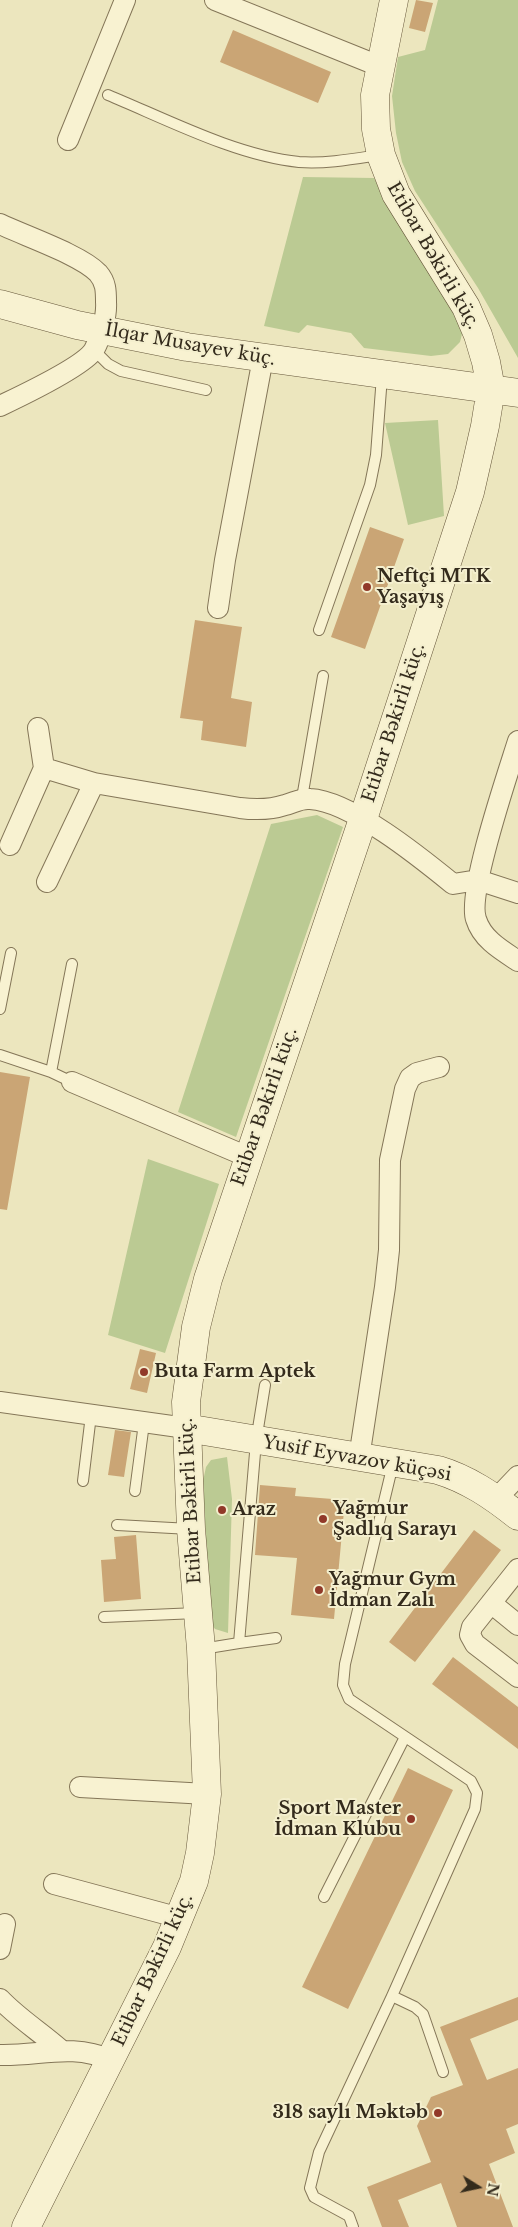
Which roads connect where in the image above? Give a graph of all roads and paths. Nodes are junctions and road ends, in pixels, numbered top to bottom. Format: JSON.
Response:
{"nodes":[{"id":1,"x":125,"y":0,"type":"edge"},
{"id":2,"x":216,"y":0,"type":"edge"},
{"id":3,"x":394,"y":0,"type":"edge"},
{"id":4,"x":380,"y":66,"type":"junction"},
{"id":5,"x":108,"y":95,"type":"dead end"},
{"id":6,"x":68,"y":140,"type":"dead end"},
{"id":7,"x":381,"y":155,"type":"junction"},
{"id":8,"x":0,"y":224,"type":"edge"},
{"id":9,"x":0,"y":304,"type":"edge"},
{"id":10,"x":98,"y":339,"type":"junction"},
{"id":11,"x":263,"y":358,"type":"junction"},
{"id":12,"x":382,"y":375,"type":"junction"},
{"id":13,"x":491,"y":389,"type":"junction"},
{"id":14,"x":206,"y":390,"type":"dead end"},
{"id":15,"x":518,"y":393,"type":"edge"},
{"id":16,"x":0,"y":406,"type":"edge"},
{"id":17,"x":218,"y":608,"type":"dead end"},
{"id":18,"x":319,"y":630,"type":"dead end"},
{"id":19,"x":323,"y":676,"type":"dead end"},
{"id":20,"x":38,"y":728,"type":"dead end"},
{"id":21,"x":518,"y":741,"type":"edge"},
{"id":22,"x":44,"y":768,"type":"junction"},
{"id":23,"x":94,"y":783,"type":"junction"},
{"id":24,"x":302,"y":798,"type":"junction"},
{"id":25,"x":363,"y":818,"type":"junction"},
{"id":26,"x":10,"y":845,"type":"dead end"},
{"id":27,"x":478,"y":880,"type":"junction"},
{"id":28,"x":47,"y":882,"type":"dead end"},
{"id":29,"x":518,"y":893,"type":"edge"},
{"id":30,"x":11,"y":953,"type":"dead end"},
{"id":31,"x":518,"y":961,"type":"edge"},
{"id":32,"x":72,"y":964,"type":"dead end"},
{"id":33,"x":0,"y":1009,"type":"edge"},
{"id":34,"x":0,"y":1055,"type":"edge"},
{"id":35,"x":439,"y":1067,"type":"dead end"},
{"id":36,"x":52,"y":1072,"type":"junction"},
{"id":37,"x":72,"y":1082,"type":"joint"},
{"id":38,"x":248,"y":1157,"type":"junction"},
{"id":39,"x":265,"y":1385,"type":"dead end"},
{"id":40,"x":0,"y":1402,"type":"edge"},
{"id":41,"x":91,"y":1415,"type":"junction"},
{"id":42,"x":144,"y":1423,"type":"junction"},
{"id":43,"x":186,"y":1428,"type":"junction"},
{"id":44,"x":256,"y":1441,"type":"junction"},
{"id":45,"x":359,"y":1458,"type":"junction"},
{"id":46,"x":394,"y":1463,"type":"junction"},
{"id":47,"x":518,"y":1476,"type":"edge"},
{"id":48,"x":83,"y":1481,"type":"dead end"},
{"id":49,"x":135,"y":1491,"type":"dead end"},
{"id":50,"x":496,"y":1499,"type":"junction"},
{"id":51,"x":518,"y":1516,"type":"edge"},
{"id":52,"x":118,"y":1525,"type":"dead end"},
{"id":53,"x":191,"y":1529,"type":"junction"},
{"id":54,"x":518,"y":1569,"type":"edge"},
{"id":55,"x":491,"y":1603,"type":"junction"},
{"id":56,"x":198,"y":1613,"type":"junction"},
{"id":57,"x":104,"y":1617,"type":"dead end"},
{"id":58,"x":518,"y":1625,"type":"edge"},
{"id":59,"x":276,"y":1638,"type":"dead end"},
{"id":60,"x":239,"y":1642,"type":"junction"},
{"id":61,"x":201,"y":1649,"type":"junction"},
{"id":62,"x":518,"y":1677,"type":"edge"},
{"id":63,"x":405,"y":1737,"type":"junction"},
{"id":64,"x":80,"y":1787,"type":"dead end"},
{"id":65,"x":207,"y":1794,"type":"junction"},
{"id":66,"x":54,"y":1884,"type":"dead end"},
{"id":67,"x":324,"y":1897,"type":"dead end"},
{"id":68,"x":180,"y":1918,"type":"junction"},
{"id":69,"x":5,"y":1924,"type":"dead end"},
{"id":70,"x":0,"y":1949,"type":"edge"},
{"id":71,"x":392,"y":1996,"type":"junction"},
{"id":72,"x":0,"y":1999,"type":"edge"},
{"id":73,"x":62,"y":2051,"type":"junction"},
{"id":74,"x":0,"y":2055,"type":"edge"},
{"id":75,"x":112,"y":2060,"type":"junction"},
{"id":76,"x":443,"y":2072,"type":"dead end"},
{"id":77,"x":26,"y":2227,"type":"edge"},
{"id":78,"x":353,"y":2227,"type":"edge"}],
"edges":[{"from":1,"to":6,"type":"street"},
{"from":2,"to":4,"type":"street"},
{"from":3,"to":4,"type":"main road","name":"Etibar Bəkirli küç."},
{"from":4,"to":7,"type":"main road","name":"Etibar Bəkirli küç."},
{"from":5,"to":7,"type":"lane"},
{"from":7,"to":13,"type":"main road","name":"Etibar Bəkirli küç."},
{"from":8,"to":10,"type":"street"},
{"from":9,"to":10,"type":"main road","name":"İlqar Musayev küç."},
{"from":10,"to":11,"type":"main road","name":"İlqar Musayev küç."},
{"from":10,"to":14,"type":"lane"},
{"from":10,"to":16,"type":"street"},
{"from":11,"to":12,"type":"main road","name":"İlqar Musayev küç."},
{"from":11,"to":17,"type":"street"},
{"from":12,"to":13,"type":"main road","name":"İlqar Musayev küç."},
{"from":12,"to":18,"type":"lane"},
{"from":13,"to":15,"type":"main road","name":"İlqar Musayev küç."},
{"from":13,"to":25,"type":"main road","name":"Etibar Bəkirli küç."},
{"from":19,"to":24,"type":"lane"},
{"from":20,"to":22,"type":"street"},
{"from":21,"to":27,"type":"street"},
{"from":22,"to":23,"type":"street"},
{"from":22,"to":26,"type":"street"},
{"from":23,"to":24,"type":"street"},
{"from":23,"to":28,"type":"street"},
{"from":24,"to":25,"type":"street"},
{"from":25,"to":27,"type":"street"},
{"from":25,"to":38,"type":"main road","name":"Etibar Bəkirli küç."},
{"from":27,"to":29,"type":"street"},
{"from":27,"to":31,"type":"street"},
{"from":30,"to":33,"type":"lane"},
{"from":32,"to":36,"type":"lane"},
{"from":34,"to":36,"type":"lane"},
{"from":35,"to":45,"type":"street"},
{"from":36,"to":37,"type":"lane"},
{"from":37,"to":38,"type":"street"},
{"from":38,"to":43,"type":"main road","name":"Etibar Bəkirli küç."},
{"from":39,"to":44,"type":"lane"},
{"from":40,"to":41,"type":"street"},
{"from":41,"to":42,"type":"street"},
{"from":41,"to":48,"type":"lane"},
{"from":42,"to":43,"type":"street"},
{"from":42,"to":49,"type":"lane"},
{"from":43,"to":44,"type":"main road","name":"Yusif Eyvazov küçəsi"},
{"from":43,"to":53,"type":"main road","name":"Etibar Bəkirli küç."},
{"from":44,"to":45,"type":"main road","name":"Yusif Eyvazov küçəsi"},
{"from":44,"to":60,"type":"lane"},
{"from":45,"to":46,"type":"main road","name":"Yusif Eyvazov küçəsi"},
{"from":46,"to":50,"type":"main road","name":"Yusif Eyvazov küçəsi"},
{"from":46,"to":63,"type":"lane"},
{"from":47,"to":50,"type":"street"},
{"from":50,"to":51,"type":"main road","name":"Yusif Eyvazov küçəsi"},
{"from":52,"to":53,"type":"lane"},
{"from":53,"to":56,"type":"main road","name":"Etibar Bəkirli küç."},
{"from":54,"to":55,"type":"street"},
{"from":55,"to":58,"type":"street"},
{"from":55,"to":62,"type":"street"},
{"from":56,"to":57,"type":"lane"},
{"from":56,"to":61,"type":"main road","name":"Etibar Bəkirli küç."},
{"from":59,"to":60,"type":"lane"},
{"from":60,"to":61,"type":"lane"},
{"from":61,"to":65,"type":"main road","name":"Etibar Bəkirli küç."},
{"from":63,"to":67,"type":"lane"},
{"from":63,"to":71,"type":"lane"},
{"from":64,"to":65,"type":"street"},
{"from":65,"to":68,"type":"main road","name":"Etibar Bəkirli küç."},
{"from":66,"to":68,"type":"street"},
{"from":68,"to":75,"type":"main road","name":"Etibar Bəkirli küç."},
{"from":69,"to":70,"type":"street"},
{"from":71,"to":76,"type":"lane"},
{"from":71,"to":78,"type":"lane"},
{"from":72,"to":73,"type":"street"},
{"from":73,"to":74,"type":"street"},
{"from":73,"to":75,"type":"street"},
{"from":75,"to":77,"type":"main road","name":"Etibar Bəkirli küç."}]}
